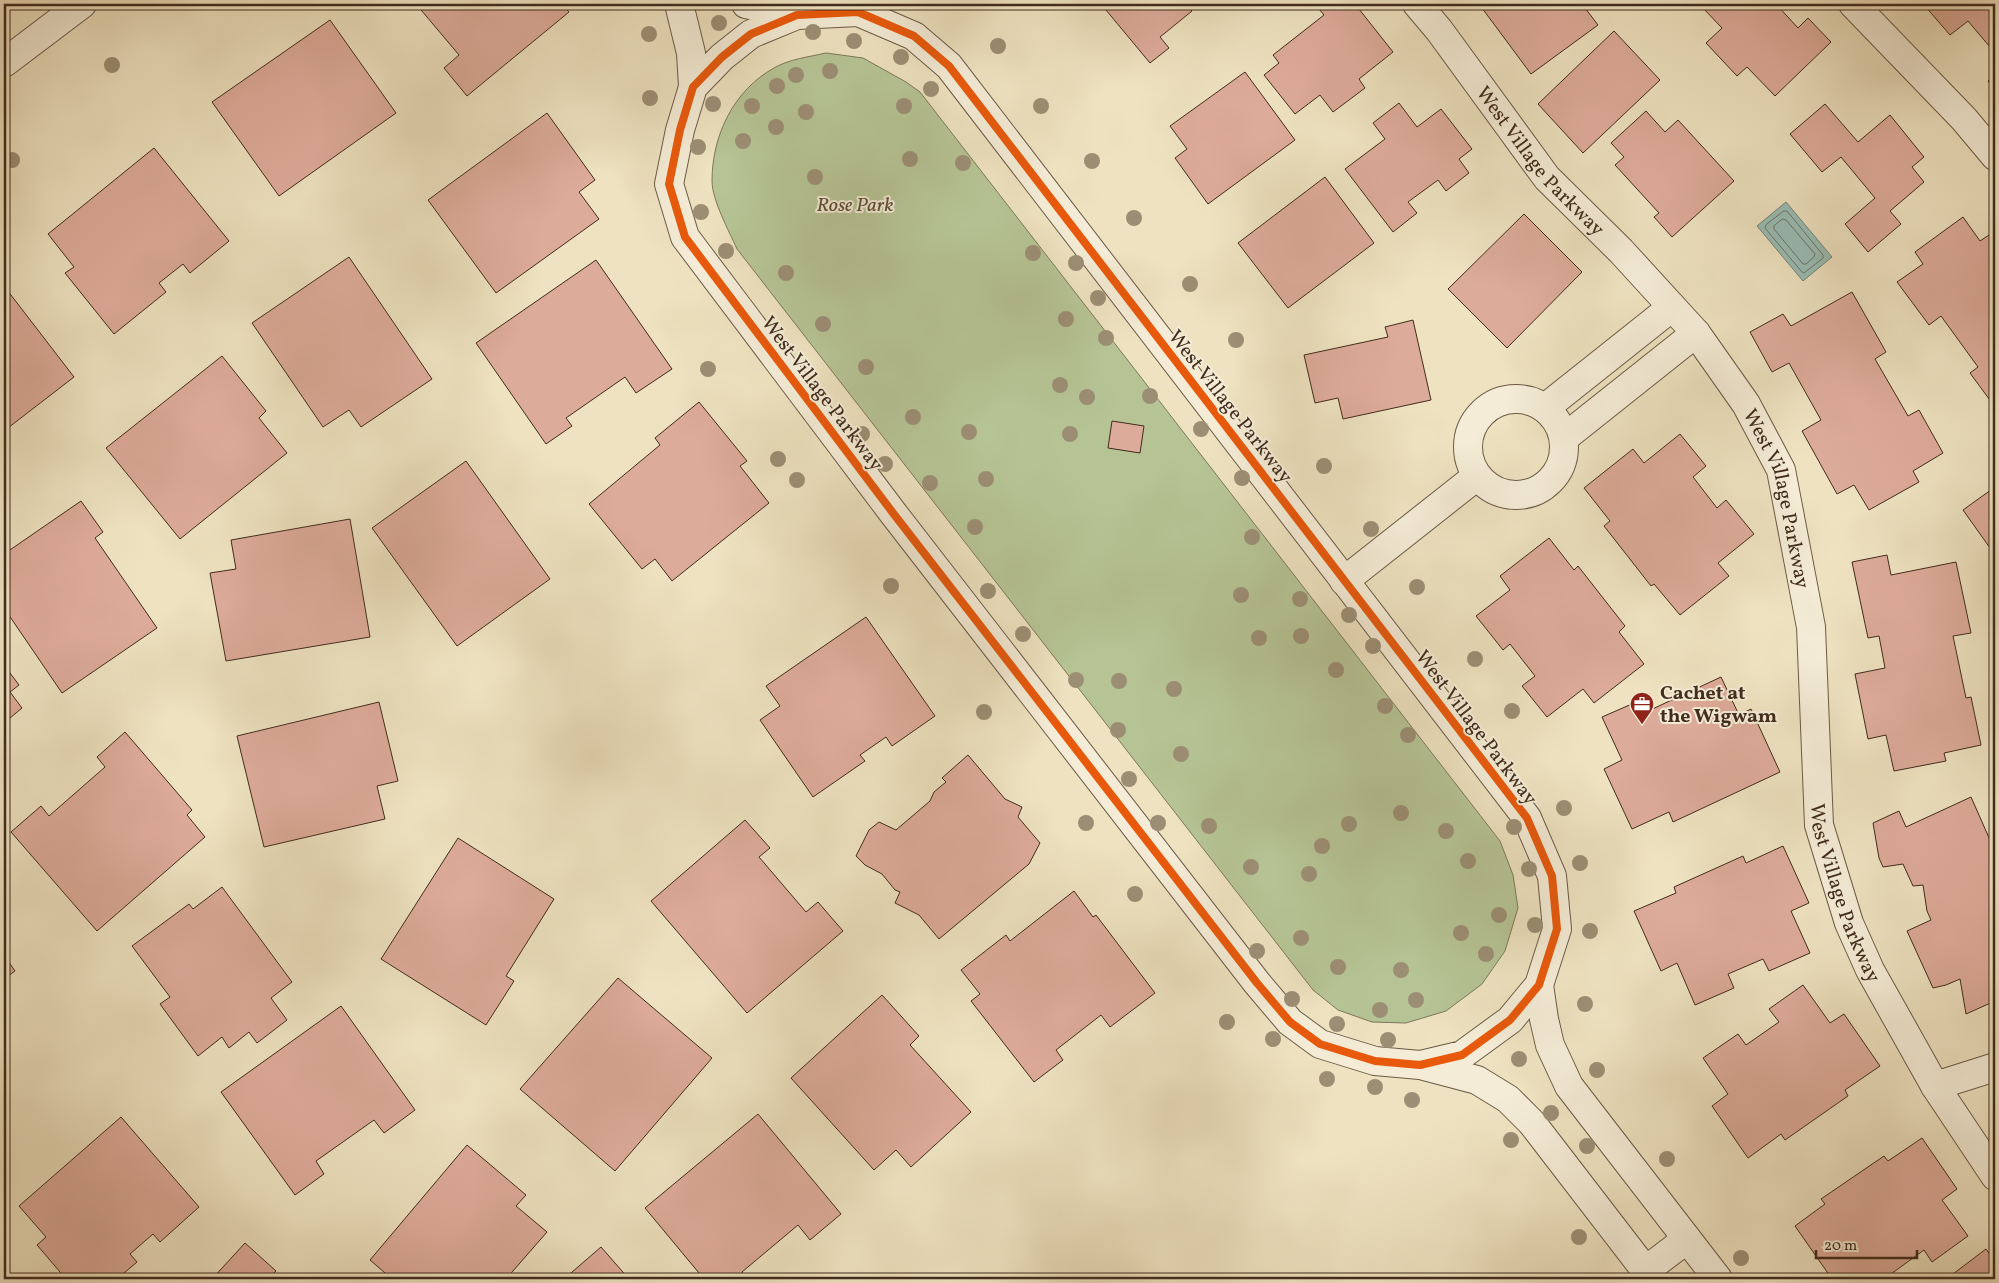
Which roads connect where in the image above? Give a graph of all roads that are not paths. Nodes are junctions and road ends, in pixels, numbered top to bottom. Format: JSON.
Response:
{"nodes":[{"id":1,"x":679,"y":4,"type":"edge"},
{"id":2,"x":746,"y":4,"type":"edge"},
{"id":3,"x":1417,"y":4,"type":"edge"},
{"id":4,"x":1853,"y":4,"type":"edge"},
{"id":5,"x":73,"y":6,"type":"edge"},
{"id":6,"x":797,"y":14,"type":"junction"},
{"id":7,"x":4,"y":63,"type":"edge"},
{"id":8,"x":693,"y":87,"type":"junction"},
{"id":9,"x":1995,"y":156,"type":"edge"},
{"id":10,"x":1672,"y":307,"type":"junction"},
{"id":11,"x":1696,"y":333,"type":"junction"},
{"id":12,"x":1544,"y":408,"type":"junction"},
{"id":13,"x":1564,"y":438,"type":"junction"},
{"id":14,"x":1477,"y":476,"type":"junction"},
{"id":15,"x":1344,"y":581,"type":"junction"},
{"id":16,"x":1539,"y":985,"type":"junction"},
{"id":17,"x":1420,"y":1065,"type":"junction"},
{"id":18,"x":1995,"y":1067,"type":"edge"},
{"id":19,"x":1935,"y":1086,"type":"junction"},
{"id":20,"x":1995,"y":1176,"type":"edge"},
{"id":21,"x":1687,"y":1239,"type":"junction"},
{"id":22,"x":1649,"y":1275,"type":"edge"},
{"id":23,"x":1718,"y":1279,"type":"edge"}],
"edges":[{"from":1,"to":8,"type":"street","name":"West Village Parkway"},
{"from":2,"to":6,"type":"street","name":"West Village Parkway"},
{"from":3,"to":10,"type":"street","name":"West Village Parkway"},
{"from":4,"to":9,"type":"street"},
{"from":5,"to":7,"type":"street"},
{"from":6,"to":8,"type":"street","name":"West Village Parkway"},
{"from":6,"to":15,"type":"street","name":"West Village Parkway"},
{"from":8,"to":17,"type":"street","name":"West Village Parkway"},
{"from":10,"to":11,"type":"street","name":"West Village Parkway"},
{"from":10,"to":12,"type":"street"},
{"from":11,"to":13,"type":"street"},
{"from":11,"to":19,"type":"street","name":"West Village Parkway"},
{"from":12,"to":13,"type":"street"},
{"from":12,"to":14,"type":"street"},
{"from":13,"to":14,"type":"street"},
{"from":14,"to":15,"type":"street"},
{"from":15,"to":16,"type":"street","name":"West Village Parkway"},
{"from":16,"to":17,"type":"street","name":"West Village Parkway"},
{"from":16,"to":21,"type":"street","name":"West Village Parkway"},
{"from":17,"to":22,"type":"street","name":"West Village Parkway"},
{"from":18,"to":19,"type":"street"},
{"from":19,"to":20,"type":"street","name":"West Village Parkway"},
{"from":21,"to":22,"type":"street","name":"West Village Parkway"},
{"from":21,"to":23,"type":"street","name":"West Village Parkway"}]}
